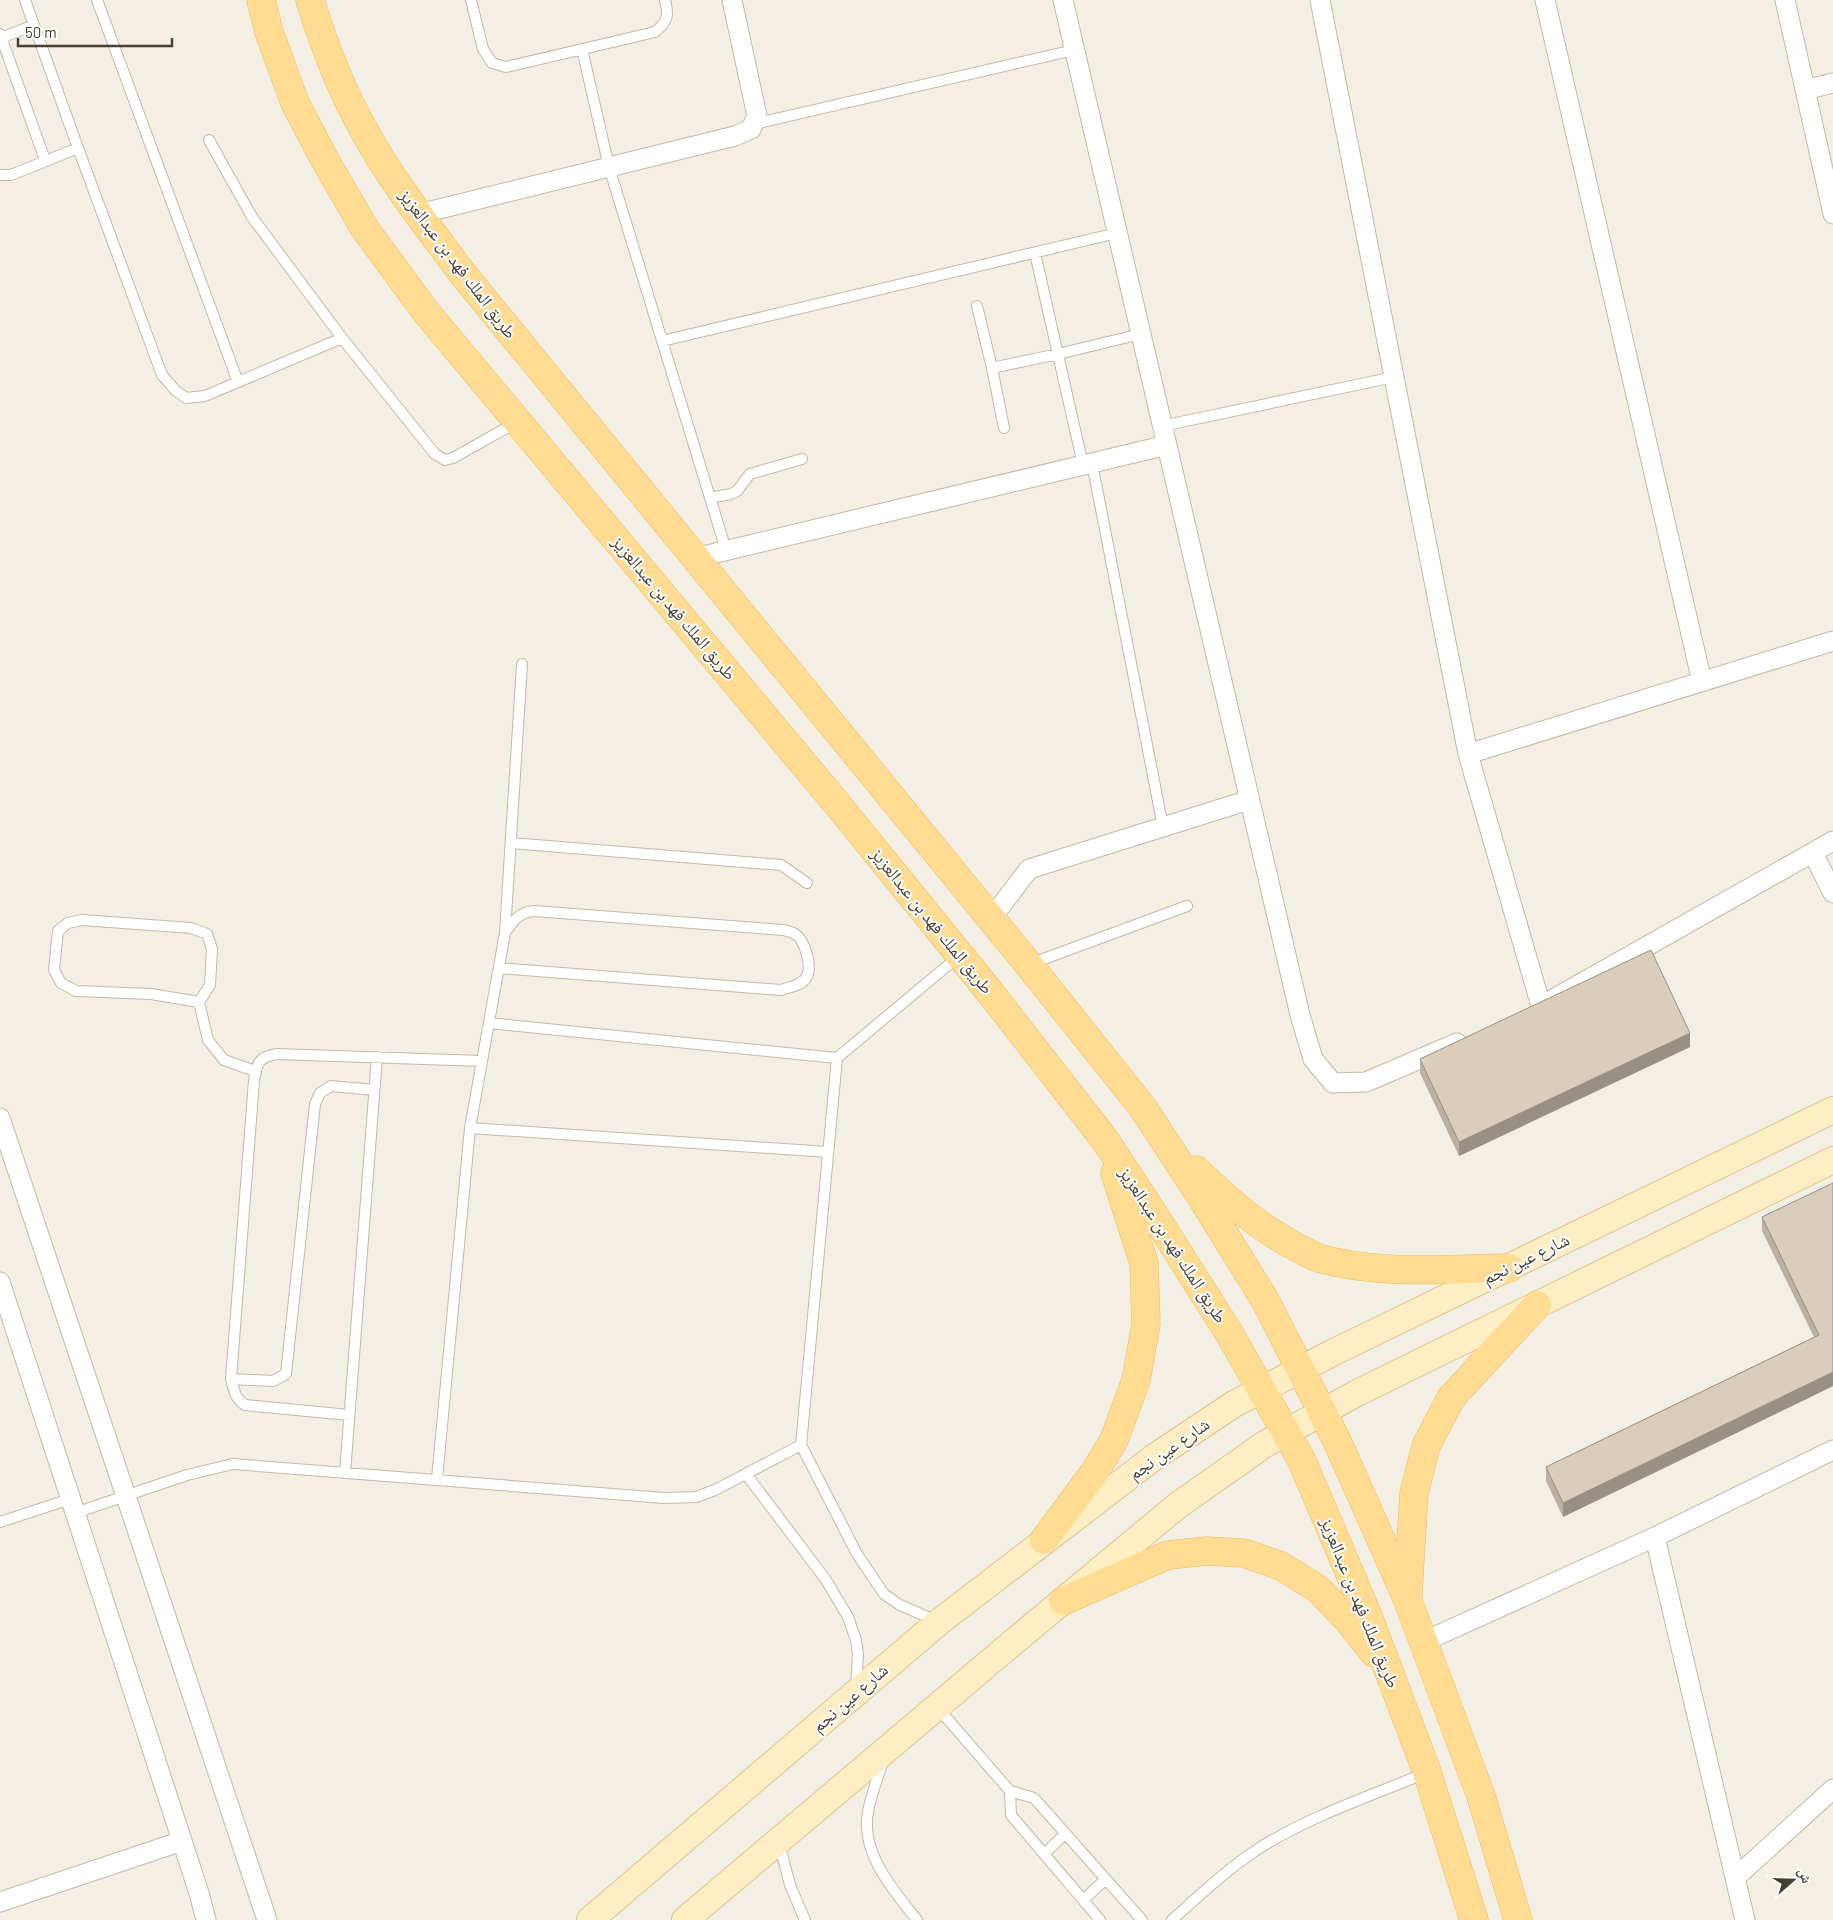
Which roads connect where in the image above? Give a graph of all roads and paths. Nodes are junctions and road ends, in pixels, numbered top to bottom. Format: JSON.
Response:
{"nodes":[{"id":1,"x":25,"y":0,"type":"edge"},
{"id":2,"x":97,"y":0,"type":"edge"},
{"id":3,"x":261,"y":0,"type":"edge"},
{"id":4,"x":310,"y":0,"type":"edge"},
{"id":5,"x":471,"y":0,"type":"edge"},
{"id":6,"x":665,"y":0,"type":"edge"},
{"id":7,"x":732,"y":0,"type":"edge"},
{"id":8,"x":1063,"y":0,"type":"edge"},
{"id":9,"x":1320,"y":0,"type":"edge"},
{"id":10,"x":1545,"y":0,"type":"edge"},
{"id":11,"x":1785,"y":0,"type":"edge"},
{"id":12,"x":34,"y":25,"type":"junction"},
{"id":13,"x":1,"y":36,"type":"edge"},
{"id":14,"x":582,"y":49,"type":"junction"},
{"id":15,"x":1074,"y":50,"type":"junction"},
{"id":16,"x":1833,"y":84,"type":"edge"},
{"id":17,"x":1805,"y":90,"type":"junction"},
{"id":18,"x":754,"y":124,"type":"junction"},
{"id":19,"x":209,"y":140,"type":"dead end"},
{"id":20,"x":78,"y":148,"type":"junction"},
{"id":21,"x":45,"y":160,"type":"junction"},
{"id":22,"x":0,"y":165,"type":"edge"},
{"id":23,"x":609,"y":167,"type":"junction"},
{"id":24,"x":2,"y":176,"type":"edge"},
{"id":25,"x":419,"y":214,"type":"junction"},
{"id":26,"x":1833,"y":214,"type":"edge"},
{"id":27,"x":1117,"y":233,"type":"junction"},
{"id":28,"x":1035,"y":253,"type":"junction"},
{"id":29,"x":977,"y":306,"type":"dead end"},
{"id":30,"x":1141,"y":334,"type":"junction"},
{"id":31,"x":342,"y":338,"type":"junction"},
{"id":32,"x":662,"y":341,"type":"junction"},
{"id":33,"x":1058,"y":354,"type":"junction"},
{"id":34,"x":992,"y":368,"type":"junction"},
{"id":35,"x":1394,"y":377,"type":"junction"},
{"id":36,"x":238,"y":382,"type":"junction"},
{"id":37,"x":518,"y":421,"type":"junction"},
{"id":38,"x":1162,"y":426,"type":"junction"},
{"id":39,"x":1004,"y":428,"type":"dead end"},
{"id":40,"x":1167,"y":445,"type":"junction"},
{"id":41,"x":802,"y":460,"type":"dead end"},
{"id":42,"x":1088,"y":464,"type":"junction"},
{"id":43,"x":710,"y":498,"type":"junction"},
{"id":44,"x":726,"y":550,"type":"junction"},
{"id":45,"x":695,"y":558,"type":"junction"},
{"id":46,"x":1833,"y":641,"type":"edge"},
{"id":47,"x":522,"y":664,"type":"dead end"},
{"id":48,"x":1702,"y":682,"type":"junction"},
{"id":49,"x":1468,"y":754,"type":"junction"},
{"id":50,"x":1250,"y":800,"type":"junction"},
{"id":51,"x":1163,"y":827,"type":"junction"},
{"id":52,"x":1833,"y":841,"type":"edge"},
{"id":53,"x":511,"y":843,"type":"junction"},
{"id":54,"x":1812,"y":853,"type":"junction"},
{"id":55,"x":807,"y":883,"type":"dead end"},
{"id":56,"x":1833,"y":893,"type":"edge"},
{"id":57,"x":1187,"y":906,"type":"dead end"},
{"id":58,"x":991,"y":919,"type":"junction"},
{"id":59,"x":505,"y":933,"type":"junction"},
{"id":60,"x":960,"y":955,"type":"junction"},
{"id":61,"x":1029,"y":965,"type":"junction"},
{"id":62,"x":499,"y":968,"type":"junction"},
{"id":63,"x":199,"y":1002,"type":"junction"},
{"id":64,"x":1541,"y":1006,"type":"junction"},
{"id":65,"x":1524,"y":1014,"type":"edge"},
{"id":66,"x":489,"y":1023,"type":"junction"},
{"id":67,"x":1471,"y":1036,"type":"edge"},
{"id":68,"x":377,"y":1057,"type":"junction"},
{"id":69,"x":837,"y":1058,"type":"junction"},
{"id":70,"x":482,"y":1061,"type":"junction"},
{"id":71,"x":255,"y":1071,"type":"junction"},
{"id":72,"x":374,"y":1090,"type":"junction"},
{"id":73,"x":1833,"y":1110,"type":"edge"},
{"id":74,"x":0,"y":1118,"type":"edge"},
{"id":75,"x":470,"y":1128,"type":"junction"},
{"id":76,"x":1163,"y":1138,"type":"junction"},
{"id":77,"x":1105,"y":1140,"type":"junction"},
{"id":78,"x":828,"y":1152,"type":"junction"},
{"id":79,"x":1833,"y":1160,"type":"edge"},
{"id":80,"x":1509,"y":1268,"type":"junction"},
{"id":81,"x":0,"y":1282,"type":"edge"},
{"id":82,"x":1536,"y":1305,"type":"junction"},
{"id":83,"x":1301,"y":1369,"type":"junction"},
{"id":84,"x":231,"y":1379,"type":"junction"},
{"id":85,"x":1261,"y":1390,"type":"junction"},
{"id":86,"x":1322,"y":1412,"type":"junction"},
{"id":87,"x":349,"y":1416,"type":"junction"},
{"id":88,"x":1286,"y":1432,"type":"junction"},
{"id":89,"x":801,"y":1445,"type":"junction"},
{"id":90,"x":1833,"y":1450,"type":"edge"},
{"id":91,"x":345,"y":1472,"type":"junction"},
{"id":92,"x":746,"y":1474,"type":"junction"},
{"id":93,"x":437,"y":1479,"type":"junction"},
{"id":94,"x":126,"y":1497,"type":"junction"},
{"id":95,"x":73,"y":1506,"type":"junction"},
{"id":96,"x":0,"y":1522,"type":"edge"},
{"id":97,"x":1655,"y":1537,"type":"junction"},
{"id":98,"x":1044,"y":1540,"type":"junction"},
{"id":99,"x":1408,"y":1598,"type":"junction"},
{"id":100,"x":1063,"y":1601,"type":"junction"},
{"id":101,"x":939,"y":1622,"type":"junction"},
{"id":102,"x":1423,"y":1642,"type":"junction"},
{"id":103,"x":1389,"y":1672,"type":"junction"},
{"id":104,"x":855,"y":1694,"type":"junction"},
{"id":105,"x":936,"y":1706,"type":"junction"},
{"id":106,"x":887,"y":1748,"type":"junction"},
{"id":107,"x":1427,"y":1772,"type":"junction"},
{"id":108,"x":1833,"y":1789,"type":"edge"},
{"id":109,"x":1010,"y":1791,"type":"junction"},
{"id":110,"x":1065,"y":1834,"type":"junction"},
{"id":111,"x":778,"y":1840,"type":"junction"},
{"id":112,"x":182,"y":1841,"type":"junction"},
{"id":113,"x":1044,"y":1854,"type":"junction"},
{"id":114,"x":1735,"y":1878,"type":"junction"},
{"id":115,"x":1106,"y":1879,"type":"junction"},
{"id":116,"x":1082,"y":1900,"type":"junction"},
{"id":117,"x":0,"y":1902,"type":"edge"},
{"id":118,"x":206,"y":1920,"type":"edge"},
{"id":119,"x":267,"y":1920,"type":"edge"},
{"id":120,"x":590,"y":1920,"type":"edge"},
{"id":121,"x":685,"y":1920,"type":"edge"},
{"id":122,"x":805,"y":1920,"type":"edge"},
{"id":123,"x":917,"y":1920,"type":"edge"},
{"id":124,"x":1100,"y":1920,"type":"edge"},
{"id":125,"x":1142,"y":1920,"type":"edge"},
{"id":126,"x":1172,"y":1920,"type":"edge"},
{"id":127,"x":1474,"y":1920,"type":"edge"},
{"id":128,"x":1518,"y":1920,"type":"edge"},
{"id":129,"x":1745,"y":1920,"type":"edge"}],
"edges":[{"from":1,"to":12,"type":"lane"},
{"from":2,"to":36,"type":"lane"},
{"from":3,"to":37,"type":"main road","name":"طريق الملك فهد بن عبدالعزيز"},
{"from":4,"to":25,"type":"main road","name":"طريق الملك فهد بن عبدالعزيز"},
{"from":5,"to":14,"type":"lane"},
{"from":6,"to":14,"type":"lane"},
{"from":7,"to":18,"type":"street"},
{"from":8,"to":15,"type":"street"},
{"from":9,"to":35,"type":"street"},
{"from":10,"to":48,"type":"street"},
{"from":11,"to":17,"type":"street"},
{"from":12,"to":13,"type":"lane"},
{"from":12,"to":20,"type":"lane"},
{"from":13,"to":21,"type":"lane"},
{"from":14,"to":23,"type":"lane"},
{"from":15,"to":18,"type":"lane"},
{"from":15,"to":27,"type":"street"},
{"from":16,"to":17,"type":"street"},
{"from":17,"to":26,"type":"street"},
{"from":18,"to":23,"type":"street"},
{"from":19,"to":31,"type":"lane"},
{"from":20,"to":21,"type":"lane"},
{"from":20,"to":36,"type":"lane"},
{"from":21,"to":24,"type":"lane"},
{"from":22,"to":24,"type":"lane"},
{"from":23,"to":25,"type":"street"},
{"from":23,"to":32,"type":"lane"},
{"from":25,"to":45,"type":"main road","name":"طريق الملك فهد بن عبدالعزيز"},
{"from":27,"to":28,"type":"lane"},
{"from":27,"to":30,"type":"street"},
{"from":28,"to":32,"type":"lane"},
{"from":28,"to":33,"type":"lane"},
{"from":29,"to":34,"type":"lane"},
{"from":30,"to":33,"type":"lane"},
{"from":30,"to":38,"type":"street"},
{"from":31,"to":36,"type":"lane"},
{"from":31,"to":37,"type":"lane"},
{"from":32,"to":43,"type":"lane"},
{"from":33,"to":34,"type":"lane"},
{"from":33,"to":42,"type":"lane"},
{"from":34,"to":39,"type":"lane"},
{"from":35,"to":38,"type":"lane"},
{"from":35,"to":49,"type":"street"},
{"from":37,"to":60,"type":"main road","name":"طريق الملك فهد بن عبدالعزيز"},
{"from":38,"to":40,"type":"street"},
{"from":40,"to":42,"type":"street"},
{"from":40,"to":50,"type":"street"},
{"from":41,"to":43,"type":"lane"},
{"from":42,"to":44,"type":"street"},
{"from":42,"to":51,"type":"lane"},
{"from":43,"to":44,"type":"lane"},
{"from":44,"to":45,"type":"street"},
{"from":45,"to":58,"type":"main road","name":"طريق الملك فهد بن عبدالعزيز"},
{"from":46,"to":48,"type":"street"},
{"from":47,"to":53,"type":"lane"},
{"from":48,"to":49,"type":"street"},
{"from":49,"to":64,"type":"street"},
{"from":50,"to":51,"type":"street"},
{"from":50,"to":67,"type":"street"},
{"from":51,"to":58,"type":"street"},
{"from":52,"to":54,"type":"street"},
{"from":53,"to":55,"type":"lane"},
{"from":53,"to":59,"type":"lane"},
{"from":54,"to":56,"type":"street"},
{"from":54,"to":64,"type":"street"},
{"from":57,"to":61,"type":"lane"},
{"from":58,"to":61,"type":"main road","name":"طريق الملك فهد بن عبدالعزيز"},
{"from":59,"to":62,"type":"lane"},
{"from":59,"to":62,"type":"lane"},
{"from":60,"to":69,"type":"lane"},
{"from":60,"to":77,"type":"main road","name":"طريق الملك فهد بن عبدالعزيز"},
{"from":61,"to":76,"type":"main road","name":"طريق الملك فهد بن عبدالعزيز"},
{"from":62,"to":66,"type":"lane"},
{"from":63,"to":63,"type":"lane"},
{"from":63,"to":71,"type":"lane"},
{"from":64,"to":65,"type":"street"},
{"from":66,"to":69,"type":"lane"},
{"from":66,"to":70,"type":"lane"},
{"from":68,"to":70,"type":"lane"},
{"from":68,"to":71,"type":"lane"},
{"from":68,"to":72,"type":"lane"},
{"from":69,"to":78,"type":"lane"},
{"from":70,"to":75,"type":"lane"},
{"from":71,"to":84,"type":"lane"},
{"from":72,"to":84,"type":"lane"},
{"from":72,"to":87,"type":"lane"},
{"from":73,"to":80,"type":"main road","name":"شارع عين نجم"},
{"from":74,"to":94,"type":"street"},
{"from":75,"to":78,"type":"lane"},
{"from":75,"to":93,"type":"lane"},
{"from":76,"to":80,"type":"main road"},
{"from":76,"to":83,"type":"main road","name":"طريق الملك فهد بن عبدالعزيز"},
{"from":77,"to":85,"type":"main road","name":"طريق الملك فهد بن عبدالعزيز"},
{"from":77,"to":98,"type":"main road"},
{"from":78,"to":89,"type":"lane"},
{"from":79,"to":82,"type":"main road"},
{"from":80,"to":83,"type":"main road","name":"شارع عين نجم"},
{"from":81,"to":95,"type":"street"},
{"from":82,"to":86,"type":"main road"},
{"from":82,"to":99,"type":"main road"},
{"from":83,"to":85,"type":"main road","name":"شارع عين نجم"},
{"from":83,"to":86,"type":"main road","name":"طريق الملك فهد بن عبدالعزيز"},
{"from":84,"to":87,"type":"lane"},
{"from":85,"to":88,"type":"main road","name":"طريق الملك فهد بن عبدالعزيز"},
{"from":85,"to":98,"type":"main road","name":"شارع عين نجم"},
{"from":86,"to":88,"type":"main road"},
{"from":86,"to":99,"type":"main road","name":"طريق الملك فهد بن عبدالعزيز"},
{"from":87,"to":91,"type":"lane"},
{"from":88,"to":100,"type":"main road"},
{"from":88,"to":103,"type":"main road","name":"طريق الملك فهد بن عبدالعزيز"},
{"from":89,"to":92,"type":"lane"},
{"from":89,"to":101,"type":"lane"},
{"from":90,"to":97,"type":"street"},
{"from":91,"to":93,"type":"lane"},
{"from":91,"to":94,"type":"lane"},
{"from":92,"to":93,"type":"lane"},
{"from":92,"to":104,"type":"lane"},
{"from":94,"to":95,"type":"lane"},
{"from":94,"to":119,"type":"street"},
{"from":95,"to":96,"type":"lane"},
{"from":95,"to":112,"type":"street"},
{"from":97,"to":102,"type":"street"},
{"from":97,"to":114,"type":"street"},
{"from":98,"to":101,"type":"main road","name":"شارع عين نجم"},
{"from":99,"to":102,"type":"main road","name":"طريق الملك فهد بن عبدالعزيز"},
{"from":100,"to":103,"type":"main road"},
{"from":100,"to":105,"type":"main road"},
{"from":101,"to":104,"type":"main road","name":"شارع عين نجم"},
{"from":102,"to":128,"type":"main road","name":"طريق الملك فهد بن عبدالعزيز"},
{"from":103,"to":107,"type":"main road","name":"طريق الملك فهد بن عبدالعزيز"},
{"from":104,"to":120,"type":"main road","name":"شارع عين نجم"},
{"from":105,"to":106,"type":"main road"},
{"from":105,"to":109,"type":"lane"},
{"from":106,"to":111,"type":"main road"},
{"from":106,"to":123,"type":"lane"},
{"from":107,"to":126,"type":"lane"},
{"from":107,"to":127,"type":"main road","name":"طريق الملك فهد بن عبدالعزيز"},
{"from":108,"to":114,"type":"street"},
{"from":109,"to":110,"type":"lane"},
{"from":109,"to":113,"type":"lane"},
{"from":110,"to":113,"type":"lane"},
{"from":110,"to":115,"type":"lane"},
{"from":111,"to":121,"type":"main road"},
{"from":111,"to":122,"type":"lane"},
{"from":112,"to":117,"type":"street"},
{"from":112,"to":118,"type":"street"},
{"from":113,"to":116,"type":"lane"},
{"from":114,"to":129,"type":"street"},
{"from":115,"to":116,"type":"lane"},
{"from":115,"to":125,"type":"lane"},
{"from":116,"to":124,"type":"lane"}]}
